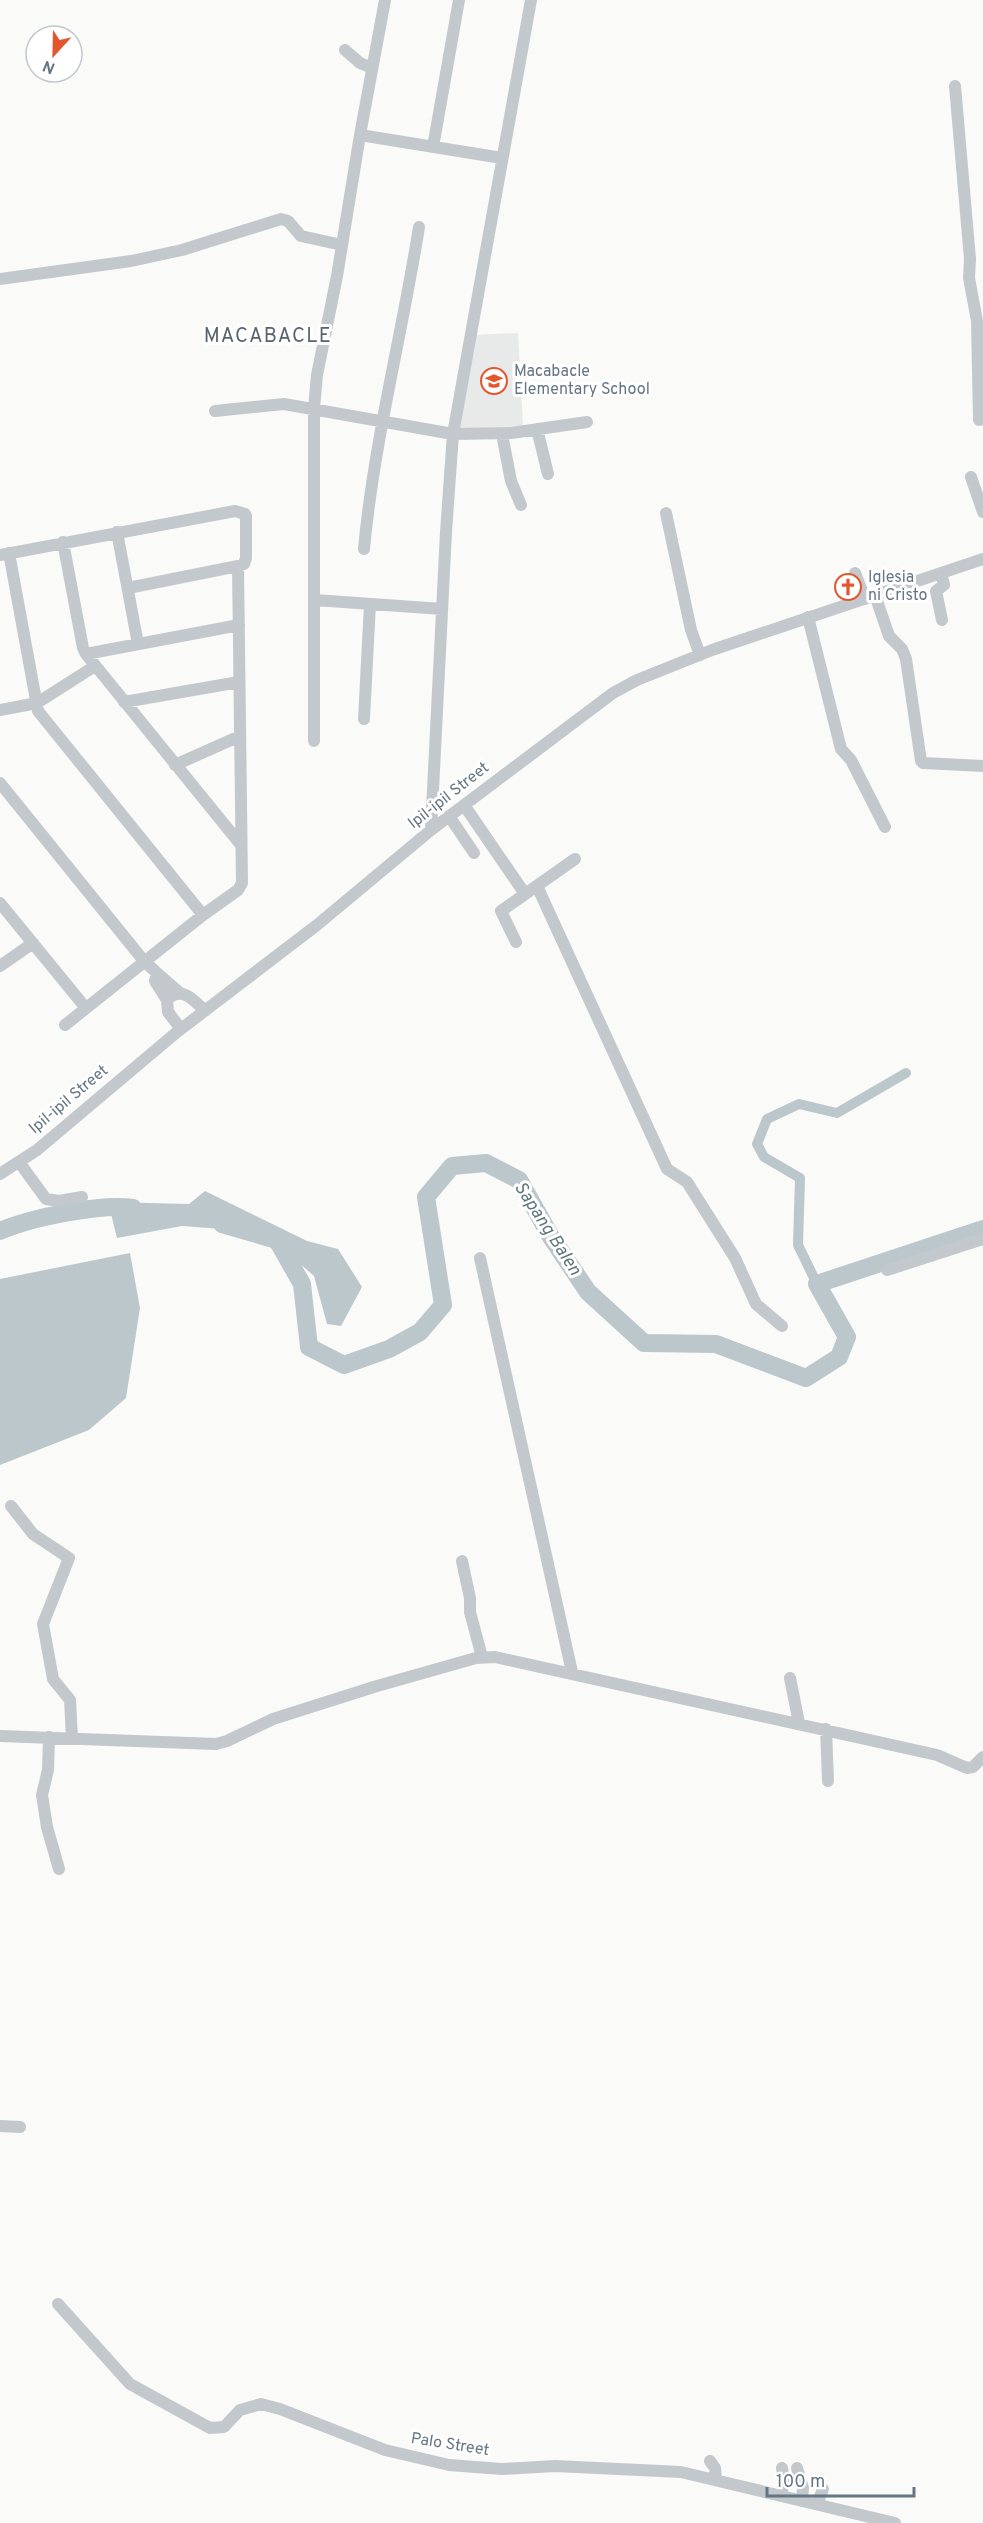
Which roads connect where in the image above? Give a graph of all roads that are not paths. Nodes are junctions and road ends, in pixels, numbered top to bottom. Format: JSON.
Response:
{"nodes":[{"id":1,"x":385,"y":0,"type":"edge"},
{"id":2,"x":459,"y":0,"type":"edge"},
{"id":3,"x":531,"y":0,"type":"edge"},
{"id":4,"x":345,"y":50,"type":"dead end"},
{"id":5,"x":372,"y":68,"type":"junction"},
{"id":6,"x":955,"y":86,"type":"dead end"},
{"id":7,"x":360,"y":135,"type":"junction"},
{"id":8,"x":433,"y":147,"type":"junction"},
{"id":9,"x":502,"y":158,"type":"junction"},
{"id":10,"x":419,"y":227,"type":"dead end"},
{"id":11,"x":342,"y":245,"type":"junction"},
{"id":12,"x":0,"y":279,"type":"edge"},
{"id":13,"x":314,"y":408,"type":"junction"},
{"id":14,"x":215,"y":411,"type":"dead end"},
{"id":15,"x":983,"y":419,"type":"edge"},
{"id":16,"x":382,"y":422,"type":"junction"},
{"id":17,"x":587,"y":422,"type":"dead end"},
{"id":18,"x":537,"y":429,"type":"junction"},
{"id":19,"x":453,"y":434,"type":"junction"},
{"id":20,"x":502,"y":434,"type":"junction"},
{"id":21,"x":548,"y":474,"type":"dead end"},
{"id":22,"x":970,"y":477,"type":"dead end"},
{"id":23,"x":521,"y":505,"type":"dead end"},
{"id":24,"x":983,"y":512,"type":"edge"},
{"id":25,"x":666,"y":513,"type":"dead end"},
{"id":26,"x":117,"y":532,"type":"junction"},
{"id":27,"x":63,"y":542,"type":"junction"},
{"id":28,"x":364,"y":549,"type":"dead end"},
{"id":29,"x":4,"y":554,"type":"edge"},
{"id":30,"x":983,"y":559,"type":"edge"},
{"id":31,"x":238,"y":566,"type":"junction"},
{"id":32,"x":855,"y":573,"type":"dead end"},
{"id":33,"x":941,"y":573,"type":"junction"},
{"id":34,"x":128,"y":588,"type":"junction"},
{"id":35,"x":870,"y":597,"type":"junction"},
{"id":36,"x":315,"y":600,"type":"junction"},
{"id":37,"x":370,"y":604,"type":"junction"},
{"id":38,"x":442,"y":609,"type":"junction"},
{"id":39,"x":808,"y":617,"type":"junction"},
{"id":40,"x":942,"y":620,"type":"dead end"},
{"id":41,"x":239,"y":625,"type":"junction"},
{"id":42,"x":138,"y":644,"type":"junction"},
{"id":43,"x":86,"y":654,"type":"junction"},
{"id":44,"x":700,"y":655,"type":"junction"},
{"id":45,"x":95,"y":666,"type":"junction"},
{"id":46,"x":239,"y":682,"type":"junction"},
{"id":47,"x":124,"y":702,"type":"junction"},
{"id":48,"x":37,"y":703,"type":"junction"},
{"id":49,"x":0,"y":710,"type":"edge"},
{"id":50,"x":364,"y":719,"type":"dead end"},
{"id":51,"x":240,"y":736,"type":"junction"},
{"id":52,"x":314,"y":741,"type":"dead end"},
{"id":53,"x":175,"y":765,"type":"junction"},
{"id":54,"x":983,"y":766,"type":"edge"},
{"id":55,"x":0,"y":783,"type":"edge"},
{"id":56,"x":464,"y":805,"type":"junction"},
{"id":57,"x":449,"y":816,"type":"junction"},
{"id":58,"x":885,"y":827,"type":"dead end"},
{"id":59,"x":431,"y":830,"type":"junction"},
{"id":60,"x":241,"y":845,"type":"junction"},
{"id":61,"x":474,"y":854,"type":"dead end"},
{"id":62,"x":575,"y":859,"type":"dead end"},
{"id":63,"x":537,"y":886,"type":"junction"},
{"id":64,"x":525,"y":894,"type":"junction"},
{"id":65,"x":0,"y":903,"type":"edge"},
{"id":66,"x":203,"y":915,"type":"junction"},
{"id":67,"x":516,"y":942,"type":"dead end"},
{"id":68,"x":33,"y":943,"type":"junction"},
{"id":69,"x":144,"y":961,"type":"junction"},
{"id":70,"x":0,"y":966,"type":"edge"},
{"id":71,"x":156,"y":974,"type":"junction"},
{"id":72,"x":180,"y":993,"type":"junction"},
{"id":73,"x":167,"y":1000,"type":"junction"},
{"id":74,"x":85,"y":1007,"type":"junction"},
{"id":75,"x":205,"y":1011,"type":"junction"},
{"id":76,"x":65,"y":1024,"type":"dead end"},
{"id":77,"x":181,"y":1029,"type":"junction"},
{"id":78,"x":19,"y":1161,"type":"junction"},
{"id":79,"x":0,"y":1174,"type":"edge"},
{"id":80,"x":82,"y":1197,"type":"dead end"},
{"id":81,"x":983,"y":1239,"type":"edge"},
{"id":82,"x":480,"y":1258,"type":"dead end"},
{"id":83,"x":887,"y":1270,"type":"dead end"},
{"id":84,"x":782,"y":1326,"type":"dead end"},
{"id":85,"x":11,"y":1506,"type":"dead end"},
{"id":86,"x":462,"y":1561,"type":"dead end"},
{"id":87,"x":482,"y":1657,"type":"junction"},
{"id":88,"x":572,"y":1672,"type":"junction"},
{"id":89,"x":790,"y":1678,"type":"dead end"},
{"id":90,"x":799,"y":1723,"type":"junction"},
{"id":91,"x":826,"y":1730,"type":"junction"},
{"id":92,"x":0,"y":1736,"type":"edge"},
{"id":93,"x":49,"y":1737,"type":"junction"},
{"id":94,"x":72,"y":1738,"type":"junction"},
{"id":95,"x":983,"y":1757,"type":"edge"},
{"id":96,"x":828,"y":1780,"type":"dead end"},
{"id":97,"x":59,"y":1869,"type":"dead end"},
{"id":98,"x":0,"y":2126,"type":"edge"},
{"id":99,"x":20,"y":2127,"type":"dead end"},
{"id":100,"x":58,"y":2304,"type":"dead end"},
{"id":101,"x":710,"y":2461,"type":"dead end"},
{"id":102,"x":782,"y":2468,"type":"dead end"},
{"id":103,"x":797,"y":2468,"type":"dead end"},
{"id":104,"x":716,"y":2480,"type":"junction"},
{"id":105,"x":823,"y":2489,"type":"dead end"},
{"id":106,"x":781,"y":2495,"type":"junction"},
{"id":107,"x":802,"y":2501,"type":"junction"},
{"id":108,"x":817,"y":2504,"type":"junction"},
{"id":109,"x":895,"y":2523,"type":"edge"}],
"edges":[{"from":1,"to":5,"type":"street"},
{"from":2,"to":8,"type":"street"},
{"from":3,"to":9,"type":"street"},
{"from":4,"to":5,"type":"street"},
{"from":5,"to":7,"type":"street"},
{"from":6,"to":15,"type":"street"},
{"from":7,"to":8,"type":"street"},
{"from":7,"to":11,"type":"street"},
{"from":8,"to":9,"type":"street"},
{"from":9,"to":19,"type":"street"},
{"from":10,"to":16,"type":"street"},
{"from":11,"to":12,"type":"street"},
{"from":11,"to":13,"type":"street"},
{"from":13,"to":14,"type":"street"},
{"from":13,"to":16,"type":"street"},
{"from":13,"to":36,"type":"street"},
{"from":16,"to":19,"type":"street"},
{"from":16,"to":28,"type":"street"},
{"from":17,"to":18,"type":"street"},
{"from":18,"to":20,"type":"street"},
{"from":18,"to":21,"type":"street"},
{"from":19,"to":20,"type":"street"},
{"from":19,"to":38,"type":"street"},
{"from":20,"to":23,"type":"street"},
{"from":22,"to":24,"type":"street"},
{"from":25,"to":44,"type":"street"},
{"from":26,"to":27,"type":"street"},
{"from":26,"to":31,"type":"street"},
{"from":26,"to":34,"type":"street"},
{"from":27,"to":29,"type":"street"},
{"from":27,"to":43,"type":"street"},
{"from":29,"to":48,"type":"street"},
{"from":30,"to":33,"type":"street","name":"Ipil-ipil Street"},
{"from":31,"to":34,"type":"street"},
{"from":31,"to":41,"type":"street"},
{"from":32,"to":35,"type":"street"},
{"from":33,"to":35,"type":"street","name":"Ipil-ipil Street"},
{"from":33,"to":40,"type":"street"},
{"from":34,"to":42,"type":"street"},
{"from":35,"to":39,"type":"street","name":"Ipil-ipil Street"},
{"from":35,"to":54,"type":"street"},
{"from":36,"to":37,"type":"street"},
{"from":36,"to":52,"type":"street"},
{"from":37,"to":38,"type":"street"},
{"from":37,"to":50,"type":"street"},
{"from":38,"to":59,"type":"street"},
{"from":39,"to":44,"type":"street","name":"Ipil-ipil Street"},
{"from":39,"to":58,"type":"street"},
{"from":41,"to":42,"type":"street"},
{"from":41,"to":46,"type":"street"},
{"from":42,"to":43,"type":"street"},
{"from":43,"to":45,"type":"street"},
{"from":44,"to":56,"type":"street","name":"Ipil-ipil Street"},
{"from":45,"to":47,"type":"street"},
{"from":45,"to":48,"type":"street"},
{"from":46,"to":47,"type":"street"},
{"from":46,"to":51,"type":"street"},
{"from":47,"to":53,"type":"street"},
{"from":48,"to":49,"type":"street"},
{"from":48,"to":66,"type":"street"},
{"from":51,"to":53,"type":"street"},
{"from":51,"to":60,"type":"street"},
{"from":53,"to":60,"type":"street"},
{"from":55,"to":69,"type":"street"},
{"from":56,"to":57,"type":"street","name":"Ipil-ipil Street"},
{"from":56,"to":64,"type":"street"},
{"from":57,"to":59,"type":"street","name":"Ipil-ipil Street"},
{"from":57,"to":61,"type":"street"},
{"from":59,"to":75,"type":"street","name":"Ipil-ipil Street"},
{"from":60,"to":66,"type":"street"},
{"from":62,"to":63,"type":"street"},
{"from":63,"to":64,"type":"street"},
{"from":63,"to":84,"type":"street"},
{"from":64,"to":67,"type":"street"},
{"from":65,"to":68,"type":"street"},
{"from":66,"to":69,"type":"street"},
{"from":68,"to":70,"type":"street"},
{"from":68,"to":74,"type":"street"},
{"from":69,"to":71,"type":"street"},
{"from":69,"to":74,"type":"street"},
{"from":71,"to":72,"type":"street"},
{"from":71,"to":73,"type":"street"},
{"from":72,"to":73,"type":"street"},
{"from":72,"to":75,"type":"street"},
{"from":73,"to":77,"type":"street"},
{"from":74,"to":76,"type":"street"},
{"from":75,"to":77,"type":"street","name":"Ipil-ipil Street"},
{"from":77,"to":78,"type":"street","name":"Ipil-ipil Street"},
{"from":78,"to":79,"type":"street","name":"Ipil-ipil Street"},
{"from":78,"to":80,"type":"street"},
{"from":81,"to":83,"type":"street"},
{"from":82,"to":88,"type":"street"},
{"from":85,"to":94,"type":"street"},
{"from":86,"to":87,"type":"street"},
{"from":87,"to":88,"type":"street"},
{"from":87,"to":94,"type":"street"},
{"from":88,"to":90,"type":"street"},
{"from":89,"to":90,"type":"street"},
{"from":90,"to":91,"type":"street"},
{"from":91,"to":95,"type":"street"},
{"from":91,"to":96,"type":"street"},
{"from":92,"to":93,"type":"street"},
{"from":93,"to":94,"type":"street"},
{"from":93,"to":97,"type":"street"},
{"from":98,"to":99,"type":"street"},
{"from":100,"to":104,"type":"street","name":"Palo Street"},
{"from":101,"to":104,"type":"street"},
{"from":102,"to":106,"type":"street"},
{"from":103,"to":107,"type":"street"},
{"from":104,"to":106,"type":"street","name":"Palo Street"},
{"from":105,"to":108,"type":"street"},
{"from":106,"to":107,"type":"street","name":"Palo Street"},
{"from":107,"to":108,"type":"street","name":"Palo Street"},
{"from":108,"to":109,"type":"street","name":"Palo Street"}]}
